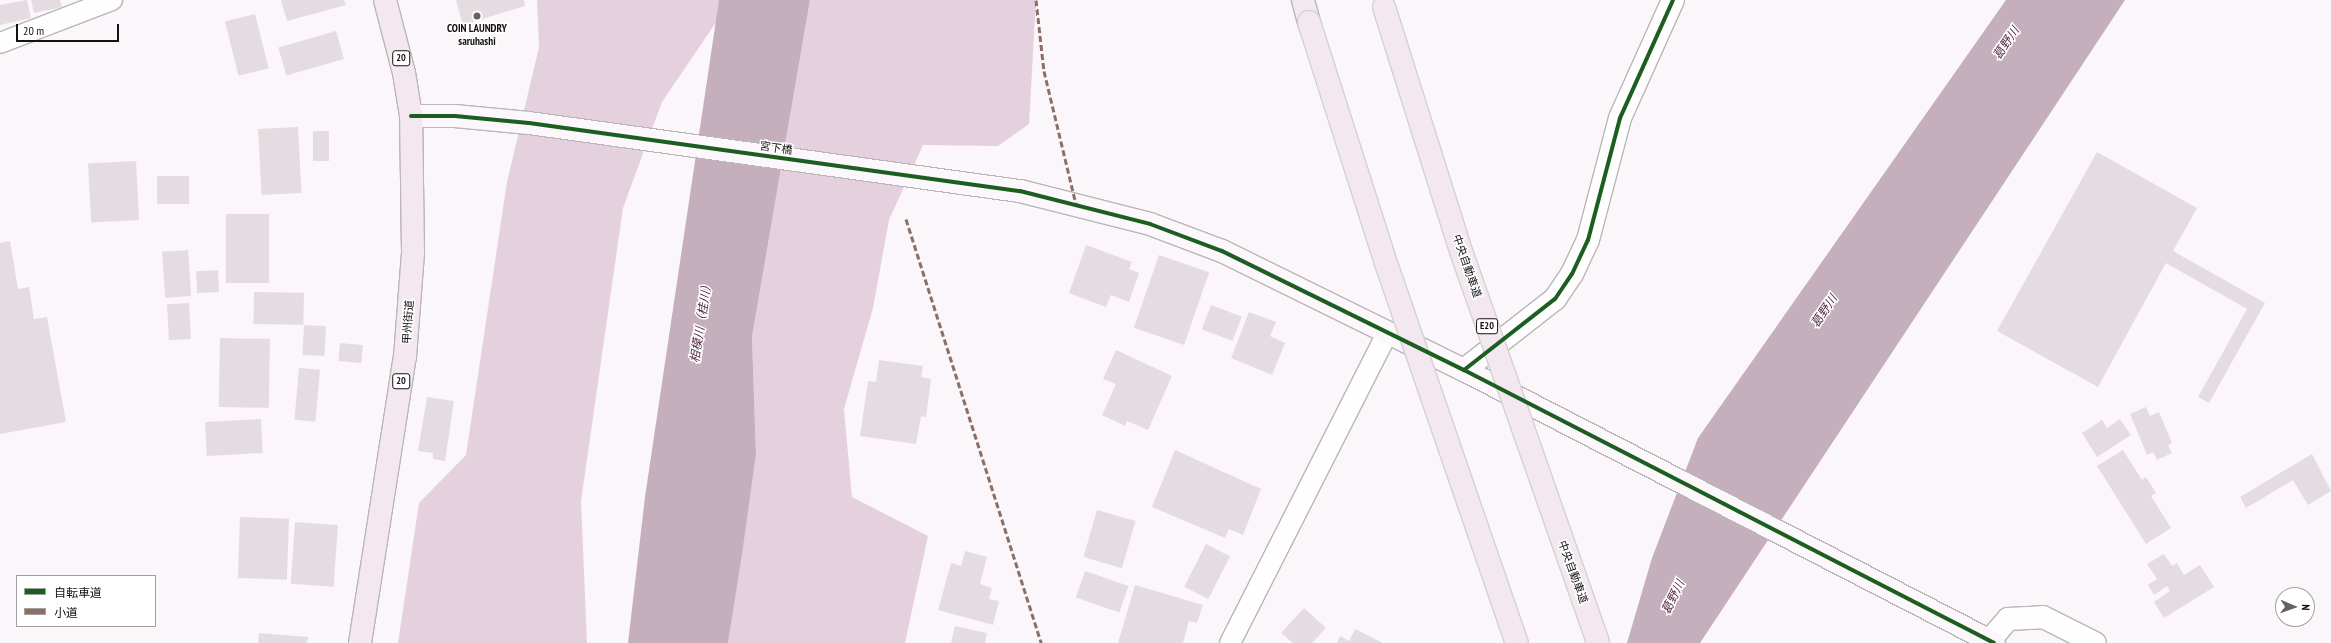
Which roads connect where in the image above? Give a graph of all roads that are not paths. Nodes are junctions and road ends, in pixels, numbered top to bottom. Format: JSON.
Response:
{"nodes":[{"id":1,"x":112,"y":0,"type":"edge"},
{"id":2,"x":385,"y":0,"type":"edge"},
{"id":3,"x":1302,"y":0,"type":"edge"},
{"id":4,"x":1673,"y":0,"type":"edge"},
{"id":5,"x":1383,"y":3,"type":"edge"},
{"id":6,"x":0,"y":43,"type":"edge"},
{"id":7,"x":411,"y":116,"type":"junction"},
{"id":8,"x":1386,"y":333,"type":"junction"},
{"id":9,"x":1464,"y":370,"type":"junction"},
{"id":10,"x":1991,"y":642,"type":"edge"},
{"id":11,"x":360,"y":643,"type":"edge"},
{"id":12,"x":1230,"y":643,"type":"edge"},
{"id":13,"x":1517,"y":643,"type":"edge"},
{"id":14,"x":1598,"y":643,"type":"edge"},
{"id":15,"x":2095,"y":643,"type":"edge"}],
"edges":[{"from":1,"to":6,"type":"lane"},
{"from":2,"to":7,"type":"highway","name":"甲州街道","number":"20"},
{"from":3,"to":13,"type":"highway","bridge":true},
{"from":4,"to":9,"type":"street"},
{"from":5,"to":14,"type":"highway","name":"中央自動車道","number":"E20","bridge":true},
{"from":7,"to":8,"type":"street","name":"宮下橋"},
{"from":7,"to":11,"type":"highway","name":"甲州街道","number":"20"},
{"from":8,"to":9,"type":"street","name":"宮下橋"},
{"from":8,"to":12,"type":"lane"},
{"from":9,"to":10,"type":"street","name":"宮下橋"},
{"from":10,"to":15,"type":"street"}]}
